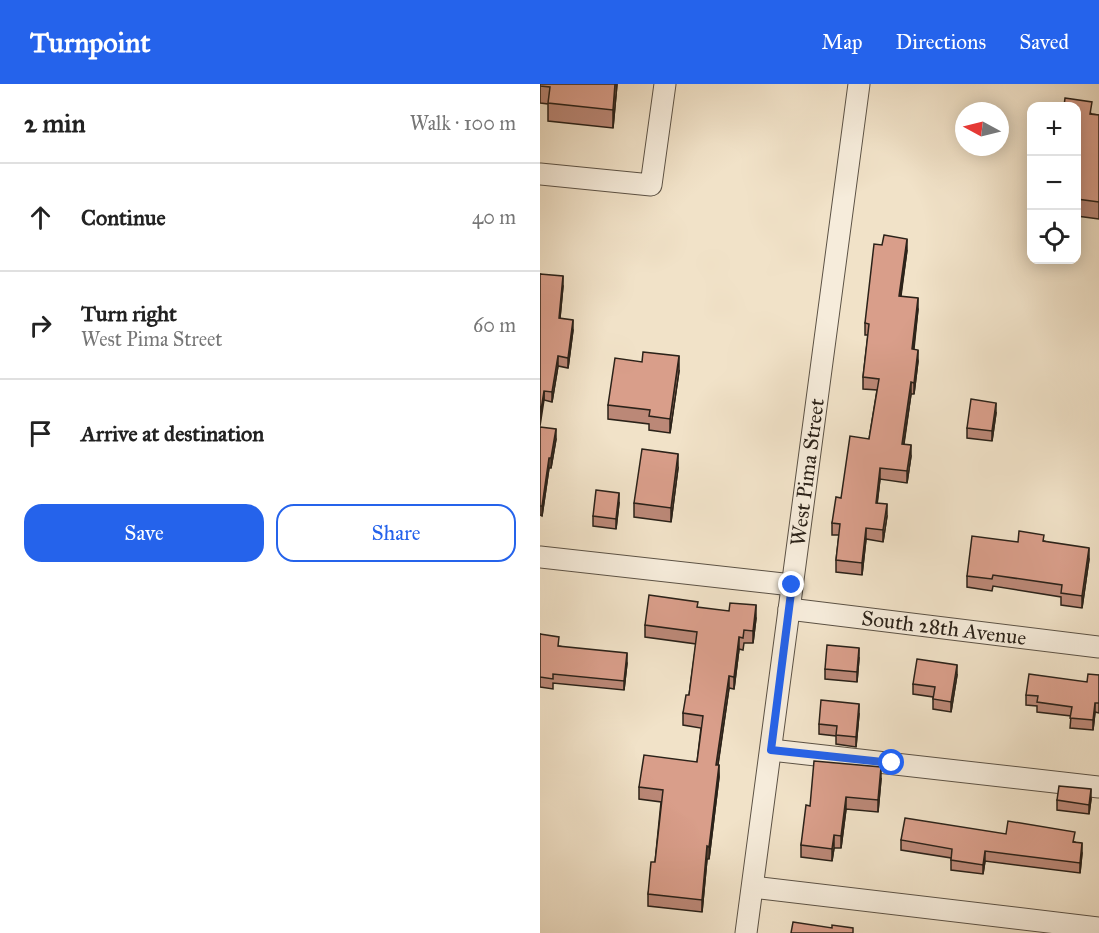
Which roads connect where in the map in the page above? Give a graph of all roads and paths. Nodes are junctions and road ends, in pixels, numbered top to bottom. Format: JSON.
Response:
{"nodes":[{"id":1,"x":665,"y":84,"type":"edge"},
{"id":2,"x":859,"y":84,"type":"edge"},
{"id":3,"x":540,"y":174,"type":"edge"},
{"id":4,"x":540,"y":557,"type":"edge"},
{"id":5,"x":792,"y":585,"type":"junction"},
{"id":6,"x":789,"y":609,"type":"junction"},
{"id":7,"x":1099,"y":647,"type":"edge"},
{"id":8,"x":771,"y":750,"type":"junction"},
{"id":9,"x":1099,"y":787,"type":"edge"},
{"id":10,"x":753,"y":887,"type":"junction"},
{"id":11,"x":1099,"y":928,"type":"edge"},
{"id":12,"x":746,"y":933,"type":"edge"}],
"edges":[{"from":1,"to":3,"type":"street"},
{"from":2,"to":5,"type":"street","name":"West Pima Street"},
{"from":4,"to":5,"type":"street"},
{"from":5,"to":6,"type":"street","name":"West Pima Street"},
{"from":6,"to":7,"type":"street","name":"South 28th Avenue"},
{"from":6,"to":8,"type":"street","name":"West Pima Street"},
{"from":8,"to":9,"type":"street"},
{"from":8,"to":10,"type":"street","name":"West Pima Street"},
{"from":10,"to":11,"type":"street"},
{"from":10,"to":12,"type":"street","name":"West Pima Street"}]}
